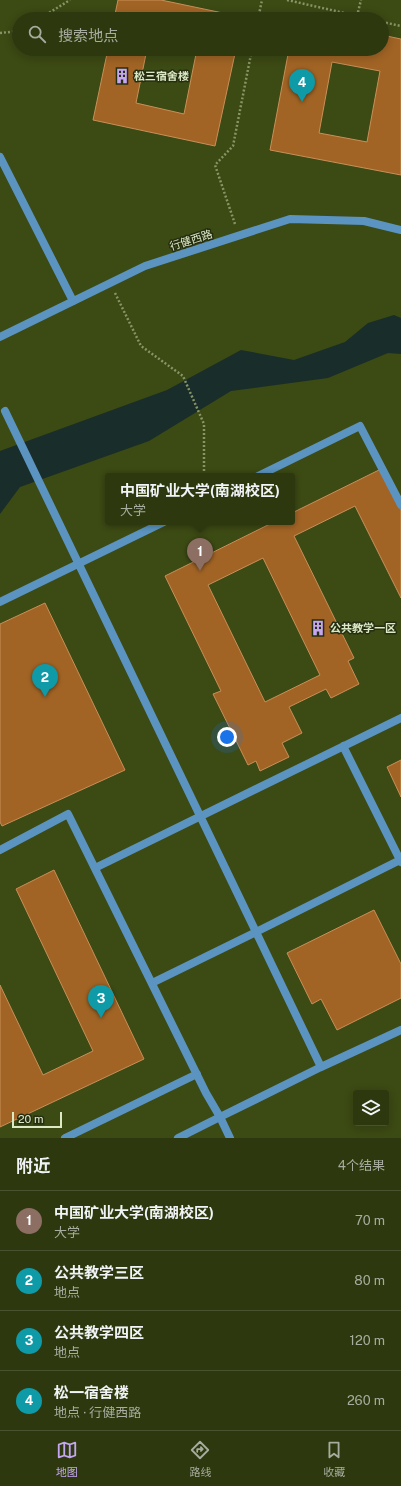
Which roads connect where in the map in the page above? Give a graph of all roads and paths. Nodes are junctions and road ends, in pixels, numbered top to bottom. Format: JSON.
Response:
{"nodes":[{"id":1,"x":70,"y":0,"type":"edge"},
{"id":2,"x":262,"y":0,"type":"edge"},
{"id":3,"x":287,"y":0,"type":"edge"},
{"id":4,"x":360,"y":0,"type":"edge"},
{"id":5,"x":50,"y":12,"type":"edge"},
{"id":6,"x":259,"y":12,"type":"edge"},
{"id":7,"x":340,"y":12,"type":"edge"},
{"id":8,"x":358,"y":12,"type":"edge"},
{"id":9,"x":389,"y":23,"type":"edge"},
{"id":10,"x":401,"y":26,"type":"edge"},
{"id":11,"x":12,"y":32,"type":"edge"},
{"id":12,"x":0,"y":33,"type":"edge"},
{"id":13,"x":251,"y":56,"type":"edge"},
{"id":14,"x":0,"y":157,"type":"edge"},
{"id":15,"x":401,"y":230,"type":"edge"},
{"id":16,"x":239,"y":236,"type":"junction"},
{"id":17,"x":110,"y":283,"type":"junction"},
{"id":18,"x":73,"y":301,"type":"junction"},
{"id":19,"x":0,"y":337,"type":"edge"},
{"id":20,"x":5,"y":411,"type":"dead end"},
{"id":21,"x":204,"y":473,"type":"edge"},
{"id":22,"x":264,"y":473,"type":"edge"},
{"id":23,"x":401,"y":505,"type":"edge"},
{"id":24,"x":158,"y":525,"type":"edge"},
{"id":25,"x":78,"y":564,"type":"junction"},
{"id":26,"x":0,"y":602,"type":"edge"},
{"id":27,"x":401,"y":718,"type":"edge"},
{"id":28,"x":343,"y":746,"type":"junction"},
{"id":29,"x":200,"y":816,"type":"junction"},
{"id":30,"x":0,"y":850,"type":"edge"},
{"id":31,"x":400,"y":861,"type":"edge"},
{"id":32,"x":95,"y":868,"type":"junction"},
{"id":33,"x":256,"y":932,"type":"junction"},
{"id":34,"x":152,"y":982,"type":"junction"},
{"id":35,"x":401,"y":1030,"type":"edge"},
{"id":36,"x":321,"y":1067,"type":"junction"},
{"id":37,"x":196,"y":1074,"type":"junction"},
{"id":38,"x":220,"y":1117,"type":"junction"},
{"id":39,"x":65,"y":1138,"type":"edge"},
{"id":40,"x":178,"y":1138,"type":"edge"},
{"id":41,"x":230,"y":1138,"type":"edge"}],
"edges":[{"from":1,"to":5,"type":"path"},
{"from":2,"to":6,"type":"path"},
{"from":3,"to":7,"type":"path"},
{"from":4,"to":8,"type":"path"},
{"from":9,"to":10,"type":"path"},
{"from":11,"to":12,"type":"path"},
{"from":13,"to":16,"type":"path"},
{"from":14,"to":18,"type":"street"},
{"from":15,"to":16,"type":"street","name":"行健西路"},
{"from":16,"to":17,"type":"street","name":"行健西路"},
{"from":17,"to":18,"type":"street","name":"行健西路"},
{"from":17,"to":21,"type":"path"},
{"from":18,"to":19,"type":"street","name":"行健西路"},
{"from":20,"to":25,"type":"street"},
{"from":22,"to":23,"type":"street"},
{"from":24,"to":25,"type":"street"},
{"from":25,"to":26,"type":"street"},
{"from":25,"to":29,"type":"street"},
{"from":27,"to":28,"type":"street"},
{"from":28,"to":29,"type":"street"},
{"from":28,"to":31,"type":"street"},
{"from":29,"to":32,"type":"street"},
{"from":29,"to":33,"type":"street"},
{"from":30,"to":32,"type":"street"},
{"from":31,"to":33,"type":"street"},
{"from":32,"to":34,"type":"street"},
{"from":33,"to":34,"type":"street"},
{"from":33,"to":36,"type":"street"},
{"from":34,"to":37,"type":"street"},
{"from":35,"to":36,"type":"street"},
{"from":36,"to":38,"type":"street"},
{"from":37,"to":38,"type":"street"},
{"from":37,"to":39,"type":"street"},
{"from":38,"to":40,"type":"street"},
{"from":38,"to":41,"type":"street"}]}
